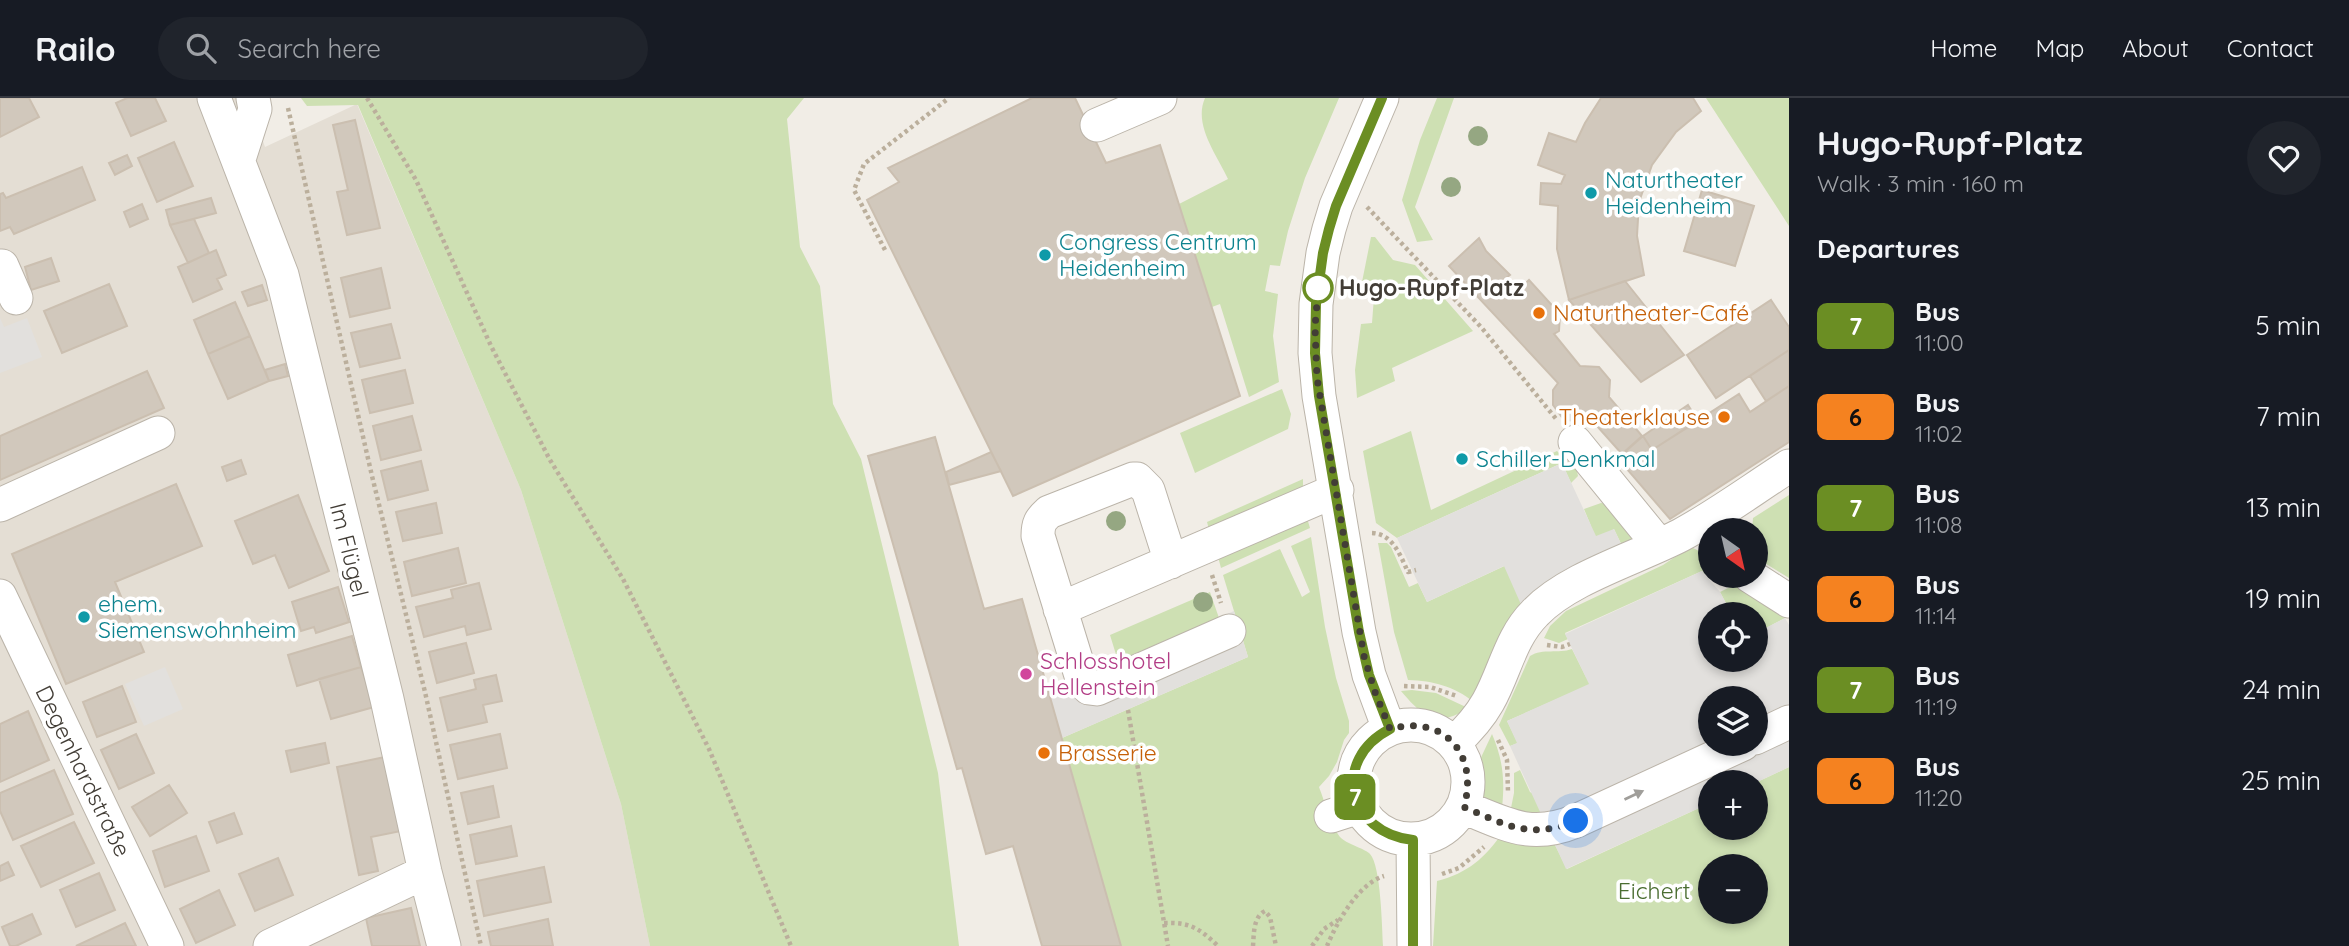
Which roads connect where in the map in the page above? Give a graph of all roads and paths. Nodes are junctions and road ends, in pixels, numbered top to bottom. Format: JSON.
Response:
{"nodes":[{"id":1,"x":214,"y":98,"type":"edge"},
{"id":2,"x":253,"y":98,"type":"edge"},
{"id":3,"x":285,"y":98,"type":"edge"},
{"id":4,"x":367,"y":98,"type":"edge"},
{"id":5,"x":949,"y":98,"type":"edge"},
{"id":6,"x":1160,"y":98,"type":"edge"},
{"id":7,"x":1382,"y":98,"type":"edge"},
{"id":8,"x":1097,"y":125,"type":"dead end"},
{"id":9,"x":239,"y":159,"type":"junction"},
{"id":10,"x":1345,"y":184,"type":"junction"},
{"id":11,"x":885,"y":250,"type":"dead end"},
{"id":12,"x":0,"y":267,"type":"edge"},
{"id":13,"x":16,"y":298,"type":"dead end"},
{"id":14,"x":158,"y":433,"type":"dead end"},
{"id":15,"x":1575,"y":442,"type":"joint"},
{"id":16,"x":1789,"y":466,"type":"edge"},
{"id":17,"x":1336,"y":490,"type":"junction"},
{"id":18,"x":0,"y":505,"type":"edge"},
{"id":19,"x":1726,"y":518,"type":"edge"},
{"id":20,"x":1344,"y":536,"type":"junction"},
{"id":21,"x":1698,"y":539,"type":"edge"},
{"id":22,"x":1660,"y":545,"type":"junction"},
{"id":23,"x":1204,"y":548,"type":"junction"},
{"id":24,"x":1171,"y":562,"type":"junction"},
{"id":25,"x":1416,"y":570,"type":"dead end"},
{"id":26,"x":1768,"y":588,"type":"edge"},
{"id":27,"x":0,"y":596,"type":"edge"},
{"id":28,"x":1789,"y":601,"type":"edge"},
{"id":29,"x":1060,"y":609,"type":"junction"},
{"id":30,"x":1229,"y":631,"type":"joint"},
{"id":31,"x":1119,"y":679,"type":"junction"},
{"id":32,"x":1375,"y":692,"type":"junction"},
{"id":33,"x":1480,"y":714,"type":"junction"},
{"id":34,"x":1789,"y":722,"type":"edge"},
{"id":35,"x":1390,"y":729,"type":"junction"},
{"id":36,"x":1768,"y":732,"type":"edge"},
{"id":37,"x":1454,"y":743,"type":"junction"},
{"id":38,"x":1717,"y":756,"type":"edge"},
{"id":39,"x":1515,"y":758,"type":"dead end"},
{"id":40,"x":1507,"y":760,"type":"dead end"},
{"id":41,"x":1464,"y":807,"type":"junction"},
{"id":42,"x":1413,"y":840,"type":"junction"},
{"id":43,"x":425,"y":872,"type":"junction"},
{"id":44,"x":1413,"y":875,"type":"junction"},
{"id":45,"x":1338,"y":920,"type":"junction"},
{"id":46,"x":1163,"y":923,"type":"junction"},
{"id":47,"x":167,"y":946,"type":"edge"},
{"id":48,"x":270,"y":946,"type":"edge"},
{"id":49,"x":444,"y":946,"type":"edge"},
{"id":50,"x":481,"y":946,"type":"edge"},
{"id":51,"x":791,"y":946,"type":"edge"},
{"id":52,"x":1168,"y":946,"type":"edge"},
{"id":53,"x":1218,"y":946,"type":"edge"},
{"id":54,"x":1254,"y":946,"type":"edge"},
{"id":55,"x":1276,"y":946,"type":"edge"},
{"id":56,"x":1312,"y":946,"type":"edge"},
{"id":57,"x":1327,"y":946,"type":"edge"},
{"id":58,"x":1413,"y":946,"type":"edge"}],
"edges":[{"from":1,"to":9,"type":"street","name":"Im Flügel"},
{"from":2,"to":9,"type":"street"},
{"from":3,"to":50,"type":"path"},
{"from":4,"to":51,"type":"path"},
{"from":5,"to":11,"type":"path"},
{"from":6,"to":8,"type":"street"},
{"from":7,"to":10,"type":"street"},
{"from":9,"to":43,"type":"street","name":"Im Flügel"},
{"from":10,"to":15,"type":"path"},
{"from":10,"to":17,"type":"street"},
{"from":12,"to":13,"type":"street"},
{"from":14,"to":18,"type":"street"},
{"from":15,"to":22,"type":"street"},
{"from":16,"to":19,"type":"street"},
{"from":17,"to":20,"type":"street"},
{"from":17,"to":23,"type":"street"},
{"from":20,"to":25,"type":"path"},
{"from":20,"to":32,"type":"street"},
{"from":21,"to":22,"type":"street"},
{"from":22,"to":33,"type":"street"},
{"from":23,"to":24,"type":"street"},
{"from":23,"to":30,"type":"path"},
{"from":24,"to":29,"type":"street"},
{"from":24,"to":29,"type":"street"},
{"from":26,"to":28,"type":"street"},
{"from":27,"to":47,"type":"street","name":"Degenhardstraße"},
{"from":29,"to":31,"type":"street"},
{"from":30,"to":31,"type":"street"},
{"from":31,"to":46,"type":"path"},
{"from":32,"to":33,"type":"path"},
{"from":32,"to":35,"type":"street"},
{"from":33,"to":37,"type":"street"},
{"from":34,"to":36,"type":"street"},
{"from":35,"to":37,"type":"street"},
{"from":35,"to":42,"type":"street"},
{"from":37,"to":41,"type":"street"},
{"from":41,"to":38,"type":"street","one_way":true},
{"from":39,"to":40,"type":"path"},
{"from":41,"to":42,"type":"street"},
{"from":42,"to":44,"type":"street"},
{"from":43,"to":48,"type":"street"},
{"from":43,"to":49,"type":"street","name":"Im Flügel"},
{"from":44,"to":45,"type":"path"},
{"from":44,"to":58,"type":"street"},
{"from":45,"to":56,"type":"path"},
{"from":45,"to":57,"type":"path"},
{"from":46,"to":52,"type":"path"},
{"from":46,"to":53,"type":"path"},
{"from":54,"to":55,"type":"path"}]}
